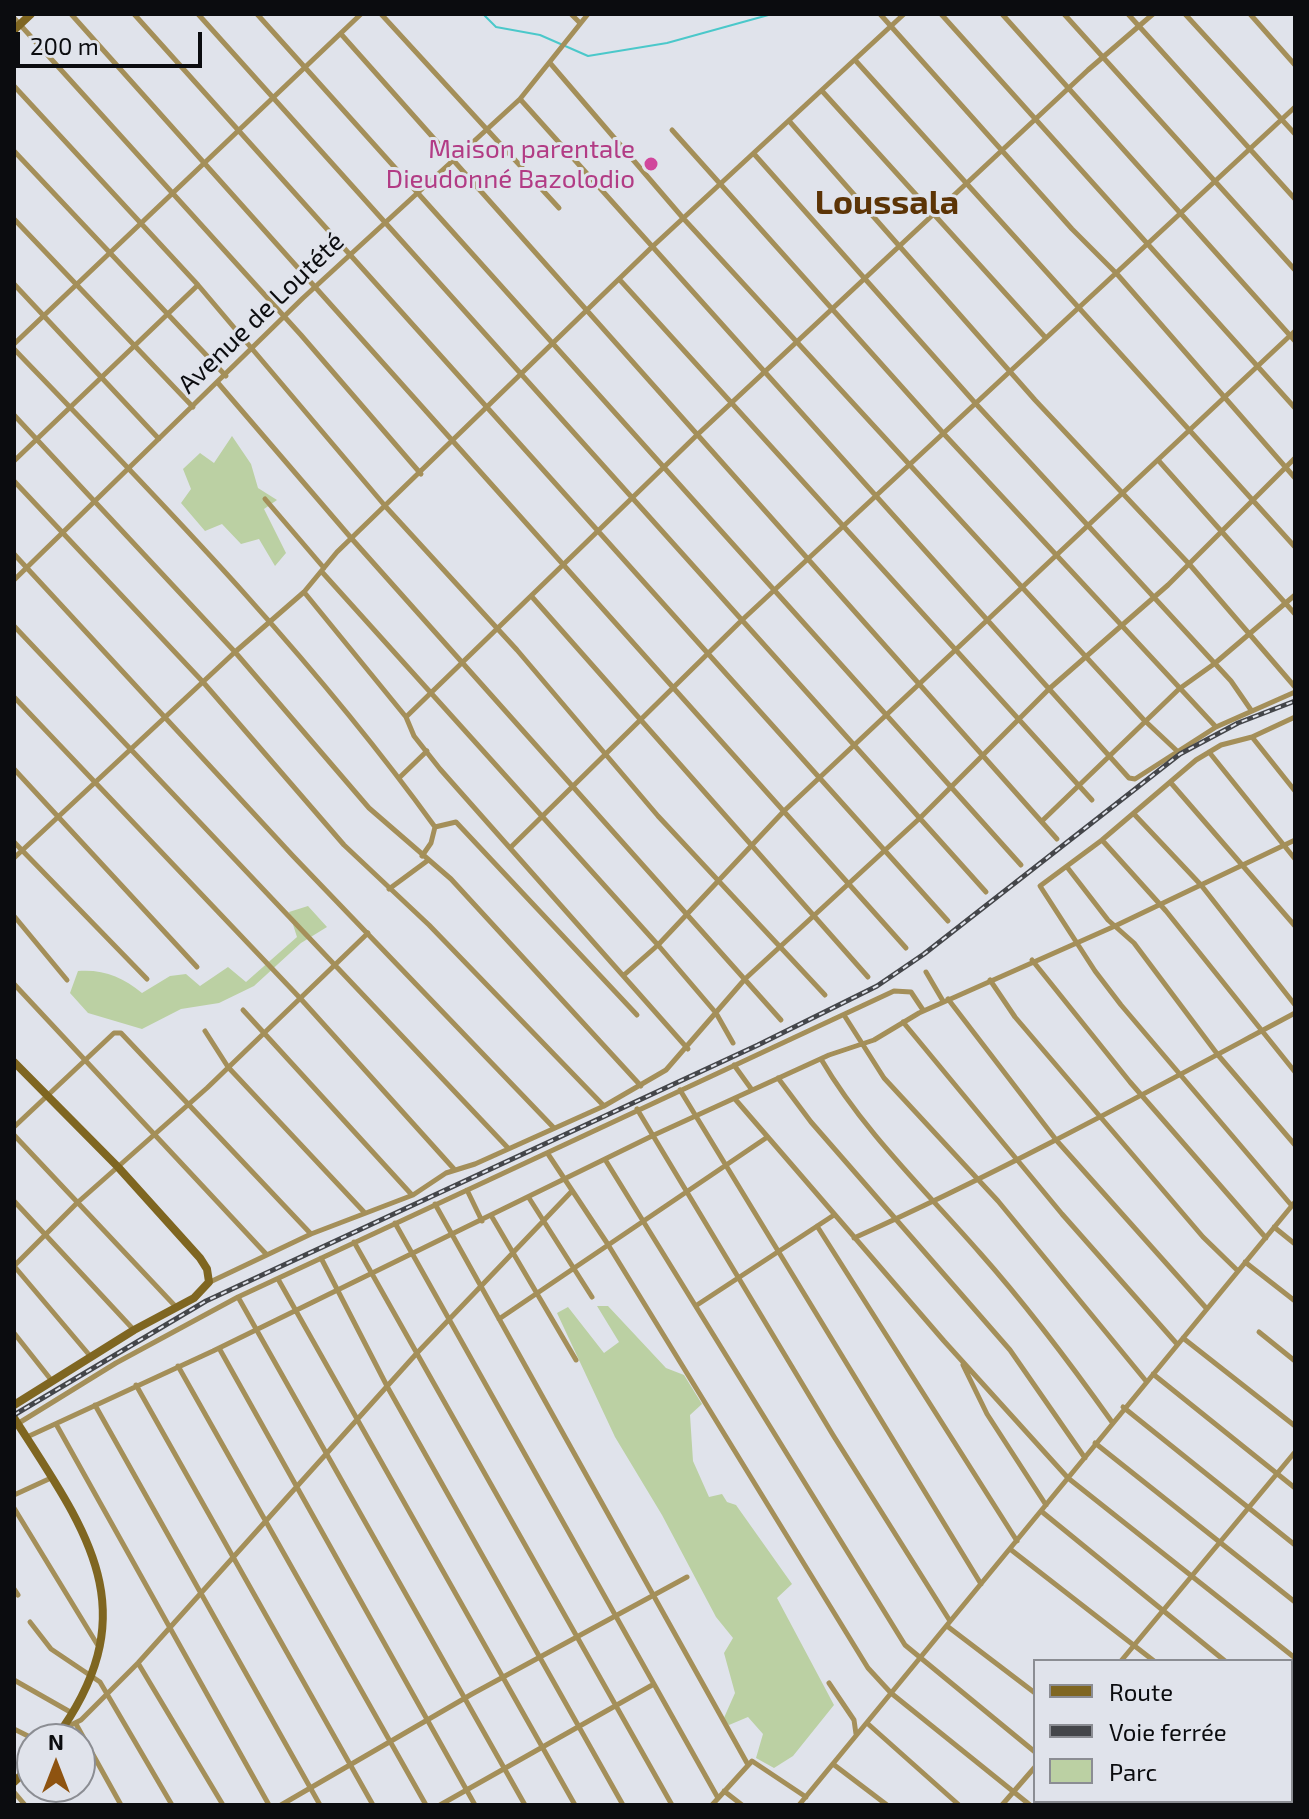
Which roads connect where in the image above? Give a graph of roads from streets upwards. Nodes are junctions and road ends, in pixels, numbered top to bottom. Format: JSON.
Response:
{"nodes":[{"id":1,"x":31,"y":14,"type":"edge"},
{"id":2,"x":71,"y":14,"type":"edge"},
{"id":3,"x":134,"y":14,"type":"edge"},
{"id":4,"x":198,"y":14,"type":"edge"},
{"id":5,"x":257,"y":14,"type":"edge"},
{"id":6,"x":361,"y":14,"type":"edge"},
{"id":7,"x":381,"y":14,"type":"edge"},
{"id":8,"x":571,"y":14,"type":"edge"},
{"id":9,"x":588,"y":14,"type":"edge"},
{"id":10,"x":880,"y":14,"type":"edge"},
{"id":11,"x":904,"y":14,"type":"edge"},
{"id":12,"x":941,"y":14,"type":"edge"},
{"id":13,"x":1002,"y":14,"type":"edge"},
{"id":14,"x":1064,"y":14,"type":"edge"},
{"id":15,"x":1128,"y":14,"type":"edge"},
{"id":16,"x":1153,"y":14,"type":"edge"},
{"id":17,"x":1185,"y":14,"type":"edge"},
{"id":18,"x":1250,"y":14,"type":"edge"},
{"id":19,"x":580,"y":23,"type":"junction"},
{"id":20,"x":16,"y":24,"type":"edge"},
{"id":21,"x":891,"y":26,"type":"junction"},
{"id":22,"x":1139,"y":26,"type":"junction"},
{"id":23,"x":341,"y":34,"type":"junction"},
{"id":24,"x":1104,"y":55,"type":"junction"},
{"id":25,"x":855,"y":60,"type":"junction"},
{"id":26,"x":550,"y":63,"type":"junction"},
{"id":27,"x":1295,"y":65,"type":"edge"},
{"id":28,"x":307,"y":66,"type":"junction"},
{"id":29,"x":14,"y":86,"type":"edge"},
{"id":30,"x":1068,"y":89,"type":"junction"},
{"id":31,"x":823,"y":92,"type":"junction"},
{"id":32,"x":274,"y":97,"type":"junction"},
{"id":33,"x":520,"y":99,"type":"junction"},
{"id":34,"x":1295,"y":107,"type":"edge"},
{"id":35,"x":1036,"y":118,"type":"junction"},
{"id":36,"x":1282,"y":120,"type":"junction"},
{"id":37,"x":790,"y":122,"type":"junction"},
{"id":38,"x":487,"y":128,"type":"junction"},
{"id":39,"x":240,"y":129,"type":"junction"},
{"id":40,"x":672,"y":130,"type":"dead end"},
{"id":41,"x":1295,"y":134,"type":"edge"},
{"id":42,"x":1250,"y":149,"type":"junction"},
{"id":43,"x":14,"y":151,"type":"edge"},
{"id":44,"x":1003,"y":152,"type":"junction"},
{"id":45,"x":755,"y":155,"type":"junction"},
{"id":46,"x":453,"y":160,"type":"junction"},
{"id":47,"x":205,"y":161,"type":"junction"},
{"id":48,"x":1216,"y":181,"type":"junction"},
{"id":49,"x":722,"y":184,"type":"junction"},
{"id":50,"x":968,"y":185,"type":"junction"},
{"id":51,"x":171,"y":193,"type":"junction"},
{"id":52,"x":418,"y":193,"type":"junction"},
{"id":53,"x":1295,"y":199,"type":"edge"},
{"id":54,"x":559,"y":208,"type":"dead end"},
{"id":55,"x":935,"y":215,"type":"junction"},
{"id":56,"x":1182,"y":215,"type":"junction"},
{"id":57,"x":683,"y":218,"type":"junction"},
{"id":58,"x":14,"y":219,"type":"edge"},
{"id":59,"x":139,"y":223,"type":"junction"},
{"id":60,"x":385,"y":223,"type":"junction"},
{"id":61,"x":1150,"y":245,"type":"junction"},
{"id":62,"x":902,"y":246,"type":"junction"},
{"id":63,"x":652,"y":247,"type":"junction"},
{"id":64,"x":108,"y":253,"type":"junction"},
{"id":65,"x":351,"y":254,"type":"junction"},
{"id":66,"x":1295,"y":270,"type":"edge"},
{"id":67,"x":1117,"y":274,"type":"junction"},
{"id":68,"x":867,"y":278,"type":"junction"},
{"id":69,"x":619,"y":279,"type":"junction"},
{"id":70,"x":14,"y":284,"type":"edge"},
{"id":71,"x":75,"y":285,"type":"junction"},
{"id":72,"x":198,"y":285,"type":"junction"},
{"id":73,"x":316,"y":286,"type":"junction"},
{"id":74,"x":1080,"y":306,"type":"junction"},
{"id":75,"x":835,"y":309,"type":"junction"},
{"id":76,"x":588,"y":312,"type":"junction"},
{"id":77,"x":44,"y":315,"type":"junction"},
{"id":78,"x":167,"y":316,"type":"junction"},
{"id":79,"x":285,"y":317,"type":"junction"},
{"id":80,"x":1293,"y":336,"type":"edge"},
{"id":81,"x":1045,"y":338,"type":"junction"},
{"id":82,"x":800,"y":341,"type":"junction"},
{"id":83,"x":553,"y":345,"type":"junction"},
{"id":84,"x":135,"y":346,"type":"junction"},
{"id":85,"x":14,"y":347,"type":"edge"},
{"id":86,"x":253,"y":350,"type":"junction"},
{"id":87,"x":1259,"y":366,"type":"junction"},
{"id":88,"x":1010,"y":371,"type":"junction"},
{"id":89,"x":523,"y":374,"type":"junction"},
{"id":90,"x":764,"y":374,"type":"junction"},
{"id":91,"x":226,"y":376,"type":"junction"},
{"id":92,"x":102,"y":377,"type":"junction"},
{"id":93,"x":218,"y":383,"type":"junction"},
{"id":94,"x":1225,"y":399,"type":"junction"},
{"id":95,"x":733,"y":404,"type":"junction"},
{"id":96,"x":977,"y":405,"type":"junction"},
{"id":97,"x":69,"y":407,"type":"junction"},
{"id":98,"x":193,"y":407,"type":"junction"},
{"id":99,"x":1295,"y":408,"type":"edge"},
{"id":100,"x":488,"y":410,"type":"junction"},
{"id":101,"x":14,"y":415,"type":"edge"},
{"id":102,"x":1191,"y":430,"type":"junction"},
{"id":103,"x":944,"y":434,"type":"junction"},
{"id":104,"x":697,"y":435,"type":"junction"},
{"id":105,"x":159,"y":439,"type":"junction"},
{"id":106,"x":37,"y":440,"type":"junction"},
{"id":107,"x":455,"y":441,"type":"junction"},
{"id":108,"x":1295,"y":458,"type":"edge"},
{"id":109,"x":1158,"y":460,"type":"junction"},
{"id":110,"x":14,"y":461,"type":"edge"},
{"id":111,"x":910,"y":466,"type":"junction"},
{"id":112,"x":663,"y":468,"type":"junction"},
{"id":113,"x":128,"y":469,"type":"junction"},
{"id":114,"x":1285,"y":469,"type":"junction"},
{"id":115,"x":421,"y":474,"type":"junction"},
{"id":116,"x":1295,"y":478,"type":"edge"},
{"id":117,"x":14,"y":481,"type":"edge"},
{"id":118,"x":1122,"y":493,"type":"junction"},
{"id":119,"x":874,"y":498,"type":"junction"},
{"id":120,"x":265,"y":499,"type":"dead end"},
{"id":121,"x":631,"y":499,"type":"junction"},
{"id":122,"x":96,"y":502,"type":"junction"},
{"id":123,"x":1253,"y":503,"type":"junction"},
{"id":124,"x":386,"y":507,"type":"junction"},
{"id":125,"x":1087,"y":525,"type":"junction"},
{"id":126,"x":843,"y":526,"type":"junction"},
{"id":127,"x":598,"y":532,"type":"junction"},
{"id":128,"x":1222,"y":533,"type":"junction"},
{"id":129,"x":64,"y":534,"type":"junction"},
{"id":130,"x":352,"y":539,"type":"junction"},
{"id":131,"x":1295,"y":547,"type":"edge"},
{"id":132,"x":14,"y":554,"type":"edge"},
{"id":133,"x":1055,"y":554,"type":"junction"},
{"id":134,"x":808,"y":558,"type":"junction"},
{"id":135,"x":565,"y":565,"type":"junction"},
{"id":136,"x":1190,"y":565,"type":"junction"},
{"id":137,"x":27,"y":568,"type":"junction"},
{"id":138,"x":323,"y":570,"type":"junction"},
{"id":139,"x":14,"y":580,"type":"edge"},
{"id":140,"x":1021,"y":586,"type":"junction"},
{"id":141,"x":775,"y":591,"type":"junction"},
{"id":142,"x":304,"y":592,"type":"junction"},
{"id":143,"x":1295,"y":595,"type":"edge"},
{"id":144,"x":533,"y":598,"type":"junction"},
{"id":145,"x":1154,"y":598,"type":"junction"},
{"id":146,"x":1285,"y":603,"type":"junction"},
{"id":147,"x":1295,"y":614,"type":"edge"},
{"id":148,"x":986,"y":618,"type":"junction"},
{"id":149,"x":273,"y":621,"type":"junction"},
{"id":150,"x":741,"y":621,"type":"junction"},
{"id":151,"x":1120,"y":625,"type":"junction"},
{"id":152,"x":14,"y":626,"type":"edge"},
{"id":153,"x":497,"y":631,"type":"junction"},
{"id":154,"x":1250,"y":635,"type":"junction"},
{"id":155,"x":954,"y":651,"type":"junction"},
{"id":156,"x":235,"y":652,"type":"junction"},
{"id":157,"x":708,"y":653,"type":"junction"},
{"id":158,"x":1085,"y":655,"type":"junction"},
{"id":159,"x":464,"y":663,"type":"junction"},
{"id":160,"x":1214,"y":664,"type":"junction"},
{"id":161,"x":203,"y":682,"type":"junction"},
{"id":162,"x":920,"y":684,"type":"junction"},
{"id":163,"x":673,"y":687,"type":"junction"},
{"id":164,"x":1049,"y":689,"type":"junction"},
{"id":165,"x":1179,"y":689,"type":"junction"},
{"id":166,"x":1295,"y":689,"type":"edge"},
{"id":167,"x":431,"y":694,"type":"junction"},
{"id":168,"x":14,"y":697,"type":"edge"},
{"id":169,"x":1251,"y":710,"type":"junction"},
{"id":170,"x":167,"y":716,"type":"junction"},
{"id":171,"x":887,"y":716,"type":"junction"},
{"id":172,"x":406,"y":717,"type":"junction"},
{"id":173,"x":1294,"y":718,"type":"edge"},
{"id":174,"x":640,"y":720,"type":"junction"},
{"id":175,"x":1018,"y":720,"type":"junction"},
{"id":176,"x":1144,"y":720,"type":"junction"},
{"id":177,"x":1216,"y":727,"type":"junction"},
{"id":178,"x":1252,"y":737,"type":"junction"},
{"id":179,"x":855,"y":746,"type":"junction"},
{"id":180,"x":131,"y":749,"type":"junction"},
{"id":181,"x":1176,"y":750,"type":"junction"},
{"id":182,"x":427,"y":751,"type":"junction"},
{"id":183,"x":1209,"y":752,"type":"junction"},
{"id":184,"x":604,"y":753,"type":"junction"},
{"id":185,"x":981,"y":755,"type":"junction"},
{"id":186,"x":1111,"y":758,"type":"junction"},
{"id":187,"x":14,"y":769,"type":"edge"},
{"id":188,"x":399,"y":778,"type":"junction"},
{"id":189,"x":818,"y":779,"type":"junction"},
{"id":190,"x":95,"y":782,"type":"junction"},
{"id":191,"x":1171,"y":783,"type":"junction"},
{"id":192,"x":950,"y":785,"type":"junction"},
{"id":193,"x":571,"y":786,"type":"junction"},
{"id":194,"x":1080,"y":787,"type":"junction"},
{"id":195,"x":1295,"y":791,"type":"edge"},
{"id":196,"x":1092,"y":800,"type":"dead end"},
{"id":197,"x":784,"y":811,"type":"junction"},
{"id":198,"x":1134,"y":814,"type":"junction"},
{"id":199,"x":59,"y":816,"type":"junction"},
{"id":200,"x":541,"y":818,"type":"junction"},
{"id":201,"x":920,"y":818,"type":"junction"},
{"id":202,"x":1042,"y":821,"type":"junction"},
{"id":203,"x":435,"y":827,"type":"junction"},
{"id":204,"x":1057,"y":839,"type":"dead end"},
{"id":205,"x":1102,"y":840,"type":"junction"},
{"id":206,"x":1295,"y":840,"type":"edge"},
{"id":207,"x":14,"y":842,"type":"edge"},
{"id":208,"x":750,"y":846,"type":"junction"},
{"id":209,"x":1284,"y":846,"type":"junction"},
{"id":210,"x":511,"y":847,"type":"junction"},
{"id":211,"x":22,"y":851,"type":"junction"},
{"id":212,"x":884,"y":851,"type":"junction"},
{"id":213,"x":14,"y":858,"type":"edge"},
{"id":214,"x":424,"y":858,"type":"junction"},
{"id":215,"x":1295,"y":859,"type":"edge"},
{"id":216,"x":1244,"y":864,"type":"junction"},
{"id":217,"x":1021,"y":865,"type":"dead end"},
{"id":218,"x":1067,"y":867,"type":"junction"},
{"id":219,"x":720,"y":882,"type":"junction"},
{"id":220,"x":850,"y":882,"type":"junction"},
{"id":221,"x":1201,"y":885,"type":"junction"},
{"id":222,"x":389,"y":889,"type":"junction"},
{"id":223,"x":986,"y":892,"type":"dead end"},
{"id":224,"x":1160,"y":904,"type":"junction"},
{"id":225,"x":687,"y":915,"type":"junction"},
{"id":226,"x":814,"y":915,"type":"junction"},
{"id":227,"x":14,"y":916,"type":"edge"},
{"id":228,"x":948,"y":921,"type":"dead end"},
{"id":229,"x":1115,"y":926,"type":"junction"},
{"id":230,"x":1295,"y":926,"type":"edge"},
{"id":231,"x":368,"y":933,"type":"junction"},
{"id":232,"x":1077,"y":941,"type":"junction"},
{"id":233,"x":658,"y":945,"type":"junction"},
{"id":234,"x":781,"y":947,"type":"junction"},
{"id":235,"x":906,"y":948,"type":"dead end"},
{"id":236,"x":1032,"y":960,"type":"junction"},
{"id":237,"x":333,"y":966,"type":"junction"},
{"id":238,"x":197,"y":967,"type":"dead end"},
{"id":239,"x":926,"y":972,"type":"dead end"},
{"id":240,"x":624,"y":975,"type":"junction"},
{"id":241,"x":868,"y":977,"type":"dead end"},
{"id":242,"x":147,"y":979,"type":"dead end"},
{"id":243,"x":745,"y":979,"type":"junction"},
{"id":244,"x":67,"y":980,"type":"dead end"},
{"id":245,"x":990,"y":980,"type":"junction"},
{"id":246,"x":14,"y":984,"type":"edge"},
{"id":247,"x":825,"y":995,"type":"dead end"},
{"id":248,"x":300,"y":998,"type":"junction"},
{"id":249,"x":945,"y":1000,"type":"junction"},
{"id":250,"x":1295,"y":1005,"type":"edge"},
{"id":251,"x":243,"y":1010,"type":"dead end"},
{"id":252,"x":923,"y":1010,"type":"junction"},
{"id":253,"x":716,"y":1013,"type":"junction"},
{"id":254,"x":1295,"y":1013,"type":"edge"},
{"id":255,"x":637,"y":1015,"type":"dead end"},
{"id":256,"x":844,"y":1015,"type":"junction"},
{"id":257,"x":781,"y":1020,"type":"dead end"},
{"id":258,"x":903,"y":1022,"type":"junction"},
{"id":259,"x":205,"y":1031,"type":"dead end"},
{"id":260,"x":1262,"y":1031,"type":"junction"},
{"id":261,"x":264,"y":1032,"type":"junction"},
{"id":262,"x":733,"y":1043,"type":"dead end"},
{"id":263,"x":860,"y":1045,"type":"junction"},
{"id":264,"x":688,"y":1049,"type":"junction"},
{"id":265,"x":1218,"y":1055,"type":"junction"},
{"id":266,"x":821,"y":1059,"type":"junction"},
{"id":267,"x":85,"y":1060,"type":"junction"},
{"id":268,"x":14,"y":1062,"type":"edge"},
{"id":269,"x":734,"y":1065,"type":"junction"},
{"id":270,"x":228,"y":1067,"type":"junction"},
{"id":271,"x":1295,"y":1072,"type":"edge"},
{"id":272,"x":1182,"y":1074,"type":"junction"},
{"id":273,"x":778,"y":1078,"type":"junction"},
{"id":274,"x":641,"y":1086,"type":"junction"},
{"id":275,"x":680,"y":1090,"type":"junction"},
{"id":276,"x":752,"y":1091,"type":"junction"},
{"id":277,"x":46,"y":1095,"type":"junction"},
{"id":278,"x":1142,"y":1096,"type":"junction"},
{"id":279,"x":735,"y":1099,"type":"junction"},
{"id":280,"x":190,"y":1103,"type":"junction"},
{"id":281,"x":604,"y":1106,"type":"junction"},
{"id":282,"x":637,"y":1109,"type":"junction"},
{"id":283,"x":697,"y":1117,"type":"junction"},
{"id":284,"x":1102,"y":1119,"type":"junction"},
{"id":285,"x":14,"y":1127,"type":"edge"},
{"id":286,"x":554,"y":1128,"type":"junction"},
{"id":287,"x":14,"y":1135,"type":"edge"},
{"id":288,"x":153,"y":1135,"type":"junction"},
{"id":289,"x":654,"y":1135,"type":"junction"},
{"id":290,"x":766,"y":1138,"type":"junction"},
{"id":291,"x":1057,"y":1141,"type":"junction"},
{"id":292,"x":1295,"y":1145,"type":"edge"},
{"id":293,"x":508,"y":1148,"type":"junction"},
{"id":294,"x":548,"y":1154,"type":"junction"},
{"id":295,"x":606,"y":1161,"type":"junction"},
{"id":296,"x":1019,"y":1161,"type":"junction"},
{"id":297,"x":727,"y":1165,"type":"junction"},
{"id":298,"x":118,"y":1167,"type":"junction"},
{"id":299,"x":454,"y":1169,"type":"junction"},
{"id":300,"x":565,"y":1180,"type":"junction"},
{"id":301,"x":980,"y":1181,"type":"junction"},
{"id":302,"x":467,"y":1190,"type":"junction"},
{"id":303,"x":572,"y":1191,"type":"junction"},
{"id":304,"x":685,"y":1193,"type":"junction"},
{"id":305,"x":413,"y":1195,"type":"junction"},
{"id":306,"x":529,"y":1198,"type":"junction"},
{"id":307,"x":14,"y":1201,"type":"edge"},
{"id":308,"x":77,"y":1203,"type":"junction"},
{"id":309,"x":934,"y":1203,"type":"junction"},
{"id":310,"x":435,"y":1204,"type":"junction"},
{"id":311,"x":1293,"y":1204,"type":"edge"},
{"id":312,"x":364,"y":1212,"type":"junction"},
{"id":313,"x":834,"y":1215,"type":"junction"},
{"id":314,"x":492,"y":1217,"type":"junction"},
{"id":315,"x":541,"y":1219,"type":"junction"},
{"id":316,"x":646,"y":1219,"type":"junction"},
{"id":317,"x":897,"y":1219,"type":"junction"},
{"id":318,"x":482,"y":1221,"type":"junction"},
{"id":319,"x":395,"y":1223,"type":"junction"},
{"id":320,"x":817,"y":1226,"type":"junction"},
{"id":321,"x":1274,"y":1227,"type":"junction"},
{"id":322,"x":311,"y":1234,"type":"junction"},
{"id":323,"x":46,"y":1235,"type":"junction"},
{"id":324,"x":452,"y":1236,"type":"junction"},
{"id":325,"x":854,"y":1238,"type":"junction"},
{"id":326,"x":1266,"y":1238,"type":"junction"},
{"id":327,"x":354,"y":1242,"type":"junction"},
{"id":328,"x":607,"y":1243,"type":"junction"},
{"id":329,"x":1295,"y":1244,"type":"edge"},
{"id":330,"x":778,"y":1251,"type":"junction"},
{"id":331,"x":512,"y":1253,"type":"junction"},
{"id":332,"x":267,"y":1255,"type":"junction"},
{"id":333,"x":412,"y":1255,"type":"junction"},
{"id":334,"x":321,"y":1258,"type":"junction"},
{"id":335,"x":1245,"y":1262,"type":"junction"},
{"id":336,"x":572,"y":1267,"type":"junction"},
{"id":337,"x":1238,"y":1271,"type":"junction"},
{"id":338,"x":373,"y":1274,"type":"junction"},
{"id":339,"x":278,"y":1279,"type":"junction"},
{"id":340,"x":738,"y":1279,"type":"junction"},
{"id":341,"x":209,"y":1282,"type":"junction"},
{"id":342,"x":480,"y":1286,"type":"junction"},
{"id":343,"x":535,"y":1291,"type":"junction"},
{"id":344,"x":335,"y":1292,"type":"junction"},
{"id":345,"x":238,"y":1297,"type":"junction"},
{"id":346,"x":592,"y":1297,"type":"dead end"},
{"id":347,"x":1295,"y":1301,"type":"edge"},
{"id":348,"x":697,"y":1305,"type":"junction"},
{"id":349,"x":177,"y":1308,"type":"junction"},
{"id":350,"x":1207,"y":1309,"type":"junction"},
{"id":351,"x":295,"y":1312,"type":"junction"},
{"id":352,"x":449,"y":1319,"type":"junction"},
{"id":353,"x":499,"y":1319,"type":"junction"},
{"id":354,"x":134,"y":1330,"type":"junction"},
{"id":355,"x":256,"y":1330,"type":"junction"},
{"id":356,"x":1259,"y":1332,"type":"dead end"},
{"id":357,"x":14,"y":1333,"type":"edge"},
{"id":358,"x":1183,"y":1338,"type":"junction"},
{"id":359,"x":1177,"y":1345,"type":"junction"},
{"id":360,"x":219,"y":1348,"type":"junction"},
{"id":361,"x":417,"y":1353,"type":"junction"},
{"id":362,"x":91,"y":1357,"type":"junction"},
{"id":363,"x":960,"y":1359,"type":"junction"},
{"id":364,"x":576,"y":1360,"type":"dead end"},
{"id":365,"x":1295,"y":1361,"type":"edge"},
{"id":366,"x":178,"y":1366,"type":"junction"},
{"id":367,"x":1153,"y":1374,"type":"junction"},
{"id":368,"x":1146,"y":1381,"type":"junction"},
{"id":369,"x":53,"y":1382,"type":"junction"},
{"id":370,"x":136,"y":1385,"type":"junction"},
{"id":371,"x":388,"y":1388,"type":"junction"},
{"id":372,"x":14,"y":1405,"type":"edge"},
{"id":373,"x":95,"y":1405,"type":"junction"},
{"id":374,"x":1123,"y":1407,"type":"junction"},
{"id":375,"x":357,"y":1422,"type":"junction"},
{"id":376,"x":1112,"y":1422,"type":"junction"},
{"id":377,"x":15,"y":1423,"type":"edge"},
{"id":378,"x":56,"y":1424,"type":"junction"},
{"id":379,"x":1295,"y":1426,"type":"edge"},
{"id":380,"x":26,"y":1438,"type":"junction"},
{"id":381,"x":1095,"y":1443,"type":"junction"},
{"id":382,"x":328,"y":1452,"type":"junction"},
{"id":383,"x":1295,"y":1452,"type":"edge"},
{"id":384,"x":1085,"y":1458,"type":"junction"},
{"id":385,"x":1277,"y":1473,"type":"junction"},
{"id":386,"x":51,"y":1478,"type":"junction"},
{"id":387,"x":1068,"y":1478,"type":"junction"},
{"id":388,"x":296,"y":1488,"type":"junction"},
{"id":389,"x":1295,"y":1488,"type":"edge"},
{"id":390,"x":14,"y":1495,"type":"edge"},
{"id":391,"x":14,"y":1508,"type":"edge"},
{"id":392,"x":1043,"y":1508,"type":"junction"},
{"id":393,"x":1251,"y":1508,"type":"junction"},
{"id":394,"x":16,"y":1517,"type":"edge"},
{"id":395,"x":267,"y":1521,"type":"junction"},
{"id":396,"x":1017,"y":1541,"type":"junction"},
{"id":397,"x":1220,"y":1543,"type":"junction"},
{"id":398,"x":1295,"y":1545,"type":"edge"},
{"id":399,"x":1010,"y":1549,"type":"junction"},
{"id":400,"x":233,"y":1558,"type":"junction"},
{"id":401,"x":687,"y":1577,"type":"dead end"},
{"id":402,"x":1192,"y":1577,"type":"junction"},
{"id":403,"x":981,"y":1584,"type":"junction"},
{"id":404,"x":201,"y":1593,"type":"junction"},
{"id":405,"x":654,"y":1595,"type":"junction"},
{"id":406,"x":1295,"y":1602,"type":"edge"},
{"id":407,"x":1164,"y":1610,"type":"junction"},
{"id":408,"x":616,"y":1615,"type":"junction"},
{"id":409,"x":30,"y":1622,"type":"dead end"},
{"id":410,"x":948,"y":1623,"type":"junction"},
{"id":411,"x":169,"y":1627,"type":"junction"},
{"id":412,"x":577,"y":1636,"type":"junction"},
{"id":413,"x":1134,"y":1646,"type":"junction"},
{"id":414,"x":100,"y":1648,"type":"junction"},
{"id":415,"x":538,"y":1657,"type":"junction"},
{"id":416,"x":1295,"y":1658,"type":"edge"},
{"id":417,"x":919,"y":1659,"type":"junction"},
{"id":418,"x":1123,"y":1659,"type":"edge"},
{"id":419,"x":1151,"y":1659,"type":"edge"},
{"id":420,"x":1223,"y":1659,"type":"edge"},
{"id":421,"x":138,"y":1663,"type":"junction"},
{"id":422,"x":93,"y":1675,"type":"junction"},
{"id":423,"x":501,"y":1678,"type":"junction"},
{"id":424,"x":14,"y":1680,"type":"edge"},
{"id":425,"x":829,"y":1683,"type":"dead end"},
{"id":426,"x":654,"y":1684,"type":"junction"},
{"id":427,"x":1033,"y":1691,"type":"edge"},
{"id":428,"x":891,"y":1693,"type":"junction"},
{"id":429,"x":108,"y":1694,"type":"junction"},
{"id":430,"x":466,"y":1698,"type":"junction"},
{"id":431,"x":616,"y":1706,"type":"junction"},
{"id":432,"x":73,"y":1714,"type":"junction"},
{"id":433,"x":428,"y":1720,"type":"junction"},
{"id":434,"x":66,"y":1723,"type":"edge"},
{"id":435,"x":77,"y":1723,"type":"edge"},
{"id":436,"x":867,"y":1723,"type":"junction"},
{"id":437,"x":579,"y":1727,"type":"junction"},
{"id":438,"x":857,"y":1735,"type":"junction"},
{"id":439,"x":390,"y":1742,"type":"junction"},
{"id":440,"x":542,"y":1748,"type":"junction"},
{"id":441,"x":1033,"y":1750,"type":"edge"},
{"id":442,"x":96,"y":1760,"type":"edge"},
{"id":443,"x":750,"y":1763,"type":"junction"},
{"id":444,"x":350,"y":1764,"type":"junction"},
{"id":445,"x":833,"y":1764,"type":"junction"},
{"id":446,"x":505,"y":1768,"type":"junction"},
{"id":447,"x":1033,"y":1769,"type":"edge"},
{"id":448,"x":310,"y":1788,"type":"junction"},
{"id":449,"x":467,"y":1790,"type":"junction"},
{"id":450,"x":724,"y":1791,"type":"junction"},
{"id":451,"x":14,"y":1792,"type":"edge"},
{"id":452,"x":1013,"y":1792,"type":"junction"},
{"id":453,"x":718,"y":1798,"type":"junction"},
{"id":454,"x":804,"y":1802,"type":"edge"},
{"id":455,"x":25,"y":1805,"type":"edge"},
{"id":456,"x":121,"y":1805,"type":"edge"},
{"id":457,"x":172,"y":1805,"type":"edge"},
{"id":458,"x":223,"y":1805,"type":"edge"},
{"id":459,"x":269,"y":1805,"type":"edge"},
{"id":460,"x":281,"y":1805,"type":"edge"},
{"id":461,"x":320,"y":1805,"type":"edge"},
{"id":462,"x":373,"y":1805,"type":"edge"},
{"id":463,"x":426,"y":1805,"type":"edge"},
{"id":464,"x":440,"y":1805,"type":"edge"},
{"id":465,"x":475,"y":1805,"type":"edge"},
{"id":466,"x":525,"y":1805,"type":"edge"},
{"id":467,"x":575,"y":1805,"type":"edge"},
{"id":468,"x":623,"y":1805,"type":"edge"},
{"id":469,"x":672,"y":1805,"type":"edge"},
{"id":470,"x":712,"y":1805,"type":"edge"},
{"id":471,"x":742,"y":1805,"type":"edge"},
{"id":472,"x":887,"y":1805,"type":"edge"},
{"id":473,"x":959,"y":1805,"type":"edge"},
{"id":474,"x":1002,"y":1805,"type":"edge"},
{"id":475,"x":1030,"y":1805,"type":"edge"}],
"edges":[{"from":1,"to":20,"type":"street"},
{"from":2,"to":47,"type":"street"},
{"from":3,"to":39,"type":"street"},
{"from":4,"to":32,"type":"street"},
{"from":5,"to":28,"type":"street"},
{"from":6,"to":23,"type":"street"},
{"from":7,"to":38,"type":"street"},
{"from":8,"to":19,"type":"street"},
{"from":9,"to":19,"type":"street","name":"Avenue de Loutété"},
{"from":10,"to":21,"type":"street"},
{"from":11,"to":21,"type":"street"},
{"from":12,"to":35,"type":"street"},
{"from":13,"to":30,"type":"street"},
{"from":14,"to":24,"type":"street"},
{"from":15,"to":22,"type":"street"},
{"from":16,"to":22,"type":"street"},
{"from":17,"to":36,"type":"street"},
{"from":18,"to":27,"type":"street"},
{"from":19,"to":26,"type":"street","name":"Avenue de Loutété"},
{"from":20,"to":51,"type":"street"},
{"from":21,"to":25,"type":"street"},
{"from":21,"to":44,"type":"street"},
{"from":22,"to":24,"type":"street"},
{"from":22,"to":42,"type":"street"},
{"from":23,"to":28,"type":"street"},
{"from":23,"to":46,"type":"street"},
{"from":24,"to":30,"type":"street"},
{"from":24,"to":48,"type":"street"},
{"from":25,"to":31,"type":"street"},
{"from":25,"to":50,"type":"street"},
{"from":26,"to":33,"type":"street","name":"Avenue de Loutété"},
{"from":26,"to":57,"type":"street"},
{"from":28,"to":32,"type":"street"},
{"from":28,"to":52,"type":"street"},
{"from":29,"to":59,"type":"street"},
{"from":30,"to":35,"type":"street"},
{"from":30,"to":56,"type":"street"},
{"from":31,"to":37,"type":"street"},
{"from":31,"to":55,"type":"street"},
{"from":32,"to":39,"type":"street"},
{"from":32,"to":60,"type":"street"},
{"from":33,"to":38,"type":"street","name":"Avenue de Loutété"},
{"from":33,"to":63,"type":"street"},
{"from":34,"to":36,"type":"street"},
{"from":35,"to":44,"type":"street"},
{"from":35,"to":61,"type":"street"},
{"from":36,"to":41,"type":"street"},
{"from":36,"to":42,"type":"street"},
{"from":37,"to":45,"type":"street"},
{"from":37,"to":62,"type":"street"},
{"from":38,"to":46,"type":"street","name":"Avenue de Loutété"},
{"from":38,"to":54,"type":"street"},
{"from":39,"to":47,"type":"street"},
{"from":39,"to":65,"type":"street"},
{"from":40,"to":49,"type":"street"},
{"from":42,"to":48,"type":"street"},
{"from":42,"to":53,"type":"street"},
{"from":43,"to":64,"type":"street"},
{"from":44,"to":50,"type":"street"},
{"from":44,"to":67,"type":"street"},
{"from":45,"to":49,"type":"street"},
{"from":45,"to":68,"type":"street"},
{"from":46,"to":52,"type":"street","name":"Avenue de Loutété"},
{"from":46,"to":76,"type":"street"},
{"from":47,"to":51,"type":"street"},
{"from":47,"to":73,"type":"street"},
{"from":48,"to":56,"type":"street"},
{"from":48,"to":66,"type":"street"},
{"from":49,"to":57,"type":"street"},
{"from":49,"to":75,"type":"street"},
{"from":50,"to":55,"type":"street"},
{"from":50,"to":74,"type":"street"},
{"from":51,"to":59,"type":"street"},
{"from":51,"to":79,"type":"street"},
{"from":52,"to":60,"type":"street","name":"Avenue de Loutété"},
{"from":52,"to":83,"type":"street"},
{"from":55,"to":62,"type":"street"},
{"from":55,"to":81,"type":"street"},
{"from":56,"to":61,"type":"street"},
{"from":56,"to":80,"type":"street"},
{"from":57,"to":63,"type":"street"},
{"from":57,"to":82,"type":"street"},
{"from":58,"to":71,"type":"street"},
{"from":59,"to":64,"type":"street"},
{"from":59,"to":72,"type":"street"},
{"from":60,"to":65,"type":"street","name":"Avenue de Loutété"},
{"from":60,"to":89,"type":"street"},
{"from":61,"to":67,"type":"street"},
{"from":61,"to":87,"type":"street"},
{"from":62,"to":68,"type":"street"},
{"from":62,"to":88,"type":"street"},
{"from":63,"to":69,"type":"street"},
{"from":63,"to":90,"type":"street"},
{"from":64,"to":71,"type":"street"},
{"from":64,"to":78,"type":"street"},
{"from":65,"to":73,"type":"street","name":"Avenue de Loutété"},
{"from":65,"to":100,"type":"street"},
{"from":67,"to":74,"type":"street"},
{"from":67,"to":94,"type":"street"},
{"from":68,"to":75,"type":"street"},
{"from":68,"to":96,"type":"street"},
{"from":69,"to":76,"type":"street"},
{"from":69,"to":95,"type":"street"},
{"from":70,"to":77,"type":"street"},
{"from":71,"to":77,"type":"street"},
{"from":71,"to":84,"type":"street"},
{"from":72,"to":78,"type":"street"},
{"from":72,"to":86,"type":"street"},
{"from":73,"to":79,"type":"street","name":"Avenue de Loutété"},
{"from":73,"to":107,"type":"street"},
{"from":74,"to":81,"type":"street"},
{"from":74,"to":102,"type":"street"},
{"from":75,"to":82,"type":"street"},
{"from":75,"to":103,"type":"street"},
{"from":76,"to":83,"type":"street"},
{"from":76,"to":104,"type":"street"},
{"from":77,"to":85,"type":"street"},
{"from":77,"to":92,"type":"street"},
{"from":78,"to":84,"type":"street"},
{"from":78,"to":91,"type":"street"},
{"from":79,"to":86,"type":"street","name":"Avenue de Loutété"},
{"from":79,"to":115,"type":"street"},
{"from":80,"to":87,"type":"street"},
{"from":81,"to":88,"type":"street"},
{"from":82,"to":90,"type":"street"},
{"from":82,"to":111,"type":"street"},
{"from":83,"to":89,"type":"street"},
{"from":83,"to":112,"type":"street"},
{"from":84,"to":92,"type":"street"},
{"from":84,"to":98,"type":"street"},
{"from":85,"to":97,"type":"street"},
{"from":86,"to":91,"type":"street","name":"Avenue de Loutété"},
{"from":86,"to":124,"type":"street"},
{"from":87,"to":94,"type":"street"},
{"from":87,"to":99,"type":"street"},
{"from":88,"to":96,"type":"street"},
{"from":88,"to":118,"type":"street"},
{"from":89,"to":100,"type":"street"},
{"from":89,"to":121,"type":"street"},
{"from":90,"to":95,"type":"street"},
{"from":90,"to":119,"type":"street"},
{"from":91,"to":93,"type":"street","name":"Avenue de Loutété"},
{"from":92,"to":97,"type":"street"},
{"from":92,"to":105,"type":"street"},
{"from":93,"to":98,"type":"street","name":"Avenue de Loutété"},
{"from":93,"to":130,"type":"street"},
{"from":94,"to":102,"type":"street"},
{"from":94,"to":114,"type":"street"},
{"from":95,"to":104,"type":"street"},
{"from":95,"to":126,"type":"street"},
{"from":96,"to":103,"type":"street"},
{"from":96,"to":125,"type":"street"},
{"from":97,"to":106,"type":"street"},
{"from":97,"to":113,"type":"street"},
{"from":98,"to":105,"type":"street","name":"Avenue de Loutété"},
{"from":100,"to":107,"type":"street"},
{"from":100,"to":127,"type":"street"},
{"from":101,"to":106,"type":"street"},
{"from":102,"to":109,"type":"street"},
{"from":102,"to":123,"type":"street"},
{"from":103,"to":111,"type":"street"},
{"from":103,"to":133,"type":"street"},
{"from":104,"to":112,"type":"street"},
{"from":104,"to":134,"type":"street"},
{"from":105,"to":113,"type":"street","name":"Avenue de Loutété"},
{"from":106,"to":110,"type":"street"},
{"from":106,"to":122,"type":"street"},
{"from":107,"to":115,"type":"street"},
{"from":107,"to":135,"type":"street"},
{"from":108,"to":114,"type":"street"},
{"from":109,"to":118,"type":"street"},
{"from":109,"to":128,"type":"street"},
{"from":111,"to":119,"type":"street"},
{"from":111,"to":140,"type":"street"},
{"from":112,"to":121,"type":"street"},
{"from":112,"to":141,"type":"street"},
{"from":113,"to":122,"type":"street","name":"Avenue de Loutété"},
{"from":113,"to":149,"type":"street"},
{"from":114,"to":116,"type":"street"},
{"from":114,"to":123,"type":"street"},
{"from":115,"to":124,"type":"street"},
{"from":117,"to":129,"type":"street"},
{"from":118,"to":125,"type":"street"},
{"from":118,"to":136,"type":"street"},
{"from":119,"to":126,"type":"street"},
{"from":119,"to":148,"type":"street"},
{"from":120,"to":138,"type":"street"},
{"from":121,"to":127,"type":"street"},
{"from":121,"to":150,"type":"street"},
{"from":122,"to":129,"type":"street","name":"Avenue de Loutété"},
{"from":122,"to":156,"type":"street"},
{"from":123,"to":128,"type":"street"},
{"from":123,"to":131,"type":"street"},
{"from":124,"to":130,"type":"street"},
{"from":124,"to":153,"type":"street"},
{"from":125,"to":133,"type":"street"},
{"from":125,"to":145,"type":"street"},
{"from":126,"to":134,"type":"street"},
{"from":126,"to":155,"type":"street"},
{"from":127,"to":135,"type":"street"},
{"from":127,"to":157,"type":"street"},
{"from":128,"to":136,"type":"street"},
{"from":128,"to":146,"type":"street"},
{"from":129,"to":137,"type":"street","name":"Avenue de Loutété"},
{"from":129,"to":161,"type":"street"},
{"from":130,"to":138,"type":"street"},
{"from":130,"to":159,"type":"street"},
{"from":132,"to":137,"type":"street"},
{"from":133,"to":140,"type":"street"},
{"from":133,"to":151,"type":"street"},
{"from":134,"to":141,"type":"street"},
{"from":134,"to":162,"type":"street"},
{"from":135,"to":144,"type":"street"},
{"from":135,"to":163,"type":"street"},
{"from":136,"to":145,"type":"street"},
{"from":136,"to":154,"type":"street"},
{"from":137,"to":139,"type":"street","name":"Avenue de Loutété"},
{"from":137,"to":170,"type":"street"},
{"from":138,"to":142,"type":"street"},
{"from":138,"to":167,"type":"street"},
{"from":140,"to":148,"type":"street"},
{"from":140,"to":158,"type":"street"},
{"from":141,"to":150,"type":"street"},
{"from":141,"to":171,"type":"street"},
{"from":142,"to":149,"type":"street"},
{"from":142,"to":172,"type":"street"},
{"from":143,"to":146,"type":"street"},
{"from":144,"to":153,"type":"street"},
{"from":144,"to":174,"type":"street"},
{"from":145,"to":151,"type":"street"},
{"from":145,"to":160,"type":"street"},
{"from":146,"to":147,"type":"street"},
{"from":146,"to":154,"type":"street"},
{"from":148,"to":155,"type":"street"},
{"from":148,"to":164,"type":"street"},
{"from":149,"to":156,"type":"street"},
{"from":149,"to":188,"type":"street"},
{"from":150,"to":157,"type":"street"},
{"from":150,"to":179,"type":"street"},
{"from":151,"to":158,"type":"street"},
{"from":151,"to":165,"type":"street"},
{"from":152,"to":180,"type":"street"},
{"from":153,"to":159,"type":"street"},
{"from":153,"to":184,"type":"street"},
{"from":154,"to":160,"type":"street"},
{"from":154,"to":166,"type":"street"},
{"from":155,"to":162,"type":"street"},
{"from":155,"to":175,"type":"street"},
{"from":156,"to":161,"type":"street"},
{"from":156,"to":214,"type":"street"},
{"from":157,"to":163,"type":"street"},
{"from":157,"to":189,"type":"street"},
{"from":158,"to":164,"type":"street"},
{"from":158,"to":176,"type":"street"},
{"from":159,"to":167,"type":"street"},
{"from":159,"to":193,"type":"street"},
{"from":160,"to":165,"type":"street"},
{"from":160,"to":169,"type":"street"},
{"from":161,"to":170,"type":"street"},
{"from":161,"to":222,"type":"street"},
{"from":162,"to":171,"type":"street"},
{"from":162,"to":185,"type":"street"},
{"from":163,"to":174,"type":"street"},
{"from":163,"to":197,"type":"street"},
{"from":164,"to":175,"type":"street"},
{"from":164,"to":186,"type":"street"},
{"from":165,"to":176,"type":"street"},
{"from":165,"to":177,"type":"street"},
{"from":166,"to":169,"type":"street"},
{"from":167,"to":172,"type":"street"},
{"from":167,"to":200,"type":"street"},
{"from":168,"to":190,"type":"street"},
{"from":169,"to":177,"type":"street"},
{"from":170,"to":180,"type":"street"},
{"from":170,"to":231,"type":"street"},
{"from":171,"to":179,"type":"street"},
{"from":171,"to":192,"type":"street"},
{"from":172,"to":182,"type":"street"},
{"from":173,"to":178,"type":"street"},
{"from":174,"to":184,"type":"street"},
{"from":174,"to":208,"type":"street"},
{"from":175,"to":185,"type":"street"},
{"from":175,"to":194,"type":"street"},
{"from":176,"to":181,"type":"street"},
{"from":176,"to":186,"type":"street"},
{"from":177,"to":181,"type":"street"},
{"from":178,"to":183,"type":"street"},
{"from":178,"to":195,"type":"street"},
{"from":179,"to":189,"type":"street"},
{"from":179,"to":201,"type":"street"},
{"from":180,"to":190,"type":"street"},
{"from":180,"to":237,"type":"street"},
{"from":181,"to":186,"type":"street"},
{"from":182,"to":188,"type":"street"},
{"from":182,"to":210,"type":"street"},
{"from":183,"to":191,"type":"street"},
{"from":183,"to":209,"type":"street"},
{"from":184,"to":193,"type":"street"},
{"from":184,"to":219,"type":"street"},
{"from":185,"to":192,"type":"street"},
{"from":185,"to":202,"type":"street"},
{"from":186,"to":194,"type":"street"},
{"from":187,"to":199,"type":"street"},
{"from":188,"to":203,"type":"street"},
{"from":189,"to":197,"type":"street"},
{"from":189,"to":212,"type":"street"},
{"from":190,"to":199,"type":"street"},
{"from":190,"to":248,"type":"street"},
{"from":191,"to":198,"type":"street"},
{"from":191,"to":216,"type":"street"},
{"from":192,"to":201,"type":"street"},
{"from":192,"to":217,"type":"street"},
{"from":193,"to":200,"type":"street"},
{"from":193,"to":225,"type":"street"},
{"from":194,"to":196,"type":"street"},
{"from":194,"to":202,"type":"street"},
{"from":197,"to":208,"type":"street"},
{"from":197,"to":220,"type":"street"},
{"from":198,"to":205,"type":"street"},
{"from":198,"to":221,"type":"street"},
{"from":199,"to":211,"type":"street"},
{"from":199,"to":238,"type":"street"},
{"from":200,"to":210,"type":"street"},
{"from":200,"to":233,"type":"street"},
{"from":201,"to":212,"type":"street"},
{"from":201,"to":223,"type":"street"},
{"from":202,"to":204,"type":"street"},
{"from":203,"to":214,"type":"street"},
{"from":203,"to":255,"type":"street"},
{"from":205,"to":218,"type":"street"},
{"from":205,"to":224,"type":"street"},
{"from":206,"to":209,"type":"street"},
{"from":207,"to":211,"type":"street"},
{"from":208,"to":219,"type":"street"},
{"from":208,"to":226,"type":"street"},
{"from":209,"to":215,"type":"street"},
{"from":209,"to":216,"type":"street"},
{"from":210,"to":240,"type":"street"},
{"from":211,"to":213,"type":"street"},
{"from":211,"to":242,"type":"street"},
{"from":212,"to":220,"type":"street"},
{"from":212,"to":228,"type":"street"},
{"from":214,"to":222,"type":"street"},
{"from":214,"to":274,"type":"street"},
{"from":216,"to":221,"type":"street"},
{"from":216,"to":230,"type":"street"},
{"from":218,"to":229,"type":"street"},
{"from":218,"to":232,"type":"street"},
{"from":219,"to":225,"type":"street"},
{"from":219,"to":234,"type":"street"},
{"from":220,"to":226,"type":"street"},
{"from":220,"to":235,"type":"street"},
{"from":221,"to":224,"type":"street"},
{"from":221,"to":250,"type":"street"},
{"from":222,"to":281,"type":"street"},
{"from":224,"to":229,"type":"street"},
{"from":224,"to":260,"type":"street"},
{"from":225,"to":233,"type":"street"},
{"from":225,"to":243,"type":"street"},
{"from":226,"to":234,"type":"street"},
{"from":226,"to":241,"type":"street"},
{"from":227,"to":244,"type":"street"},
{"from":229,"to":232,"type":"street"},
{"from":229,"to":265,"type":"street"},
{"from":231,"to":237,"type":"street"},
{"from":231,"to":286,"type":"street"},
{"from":232,"to":236,"type":"street"},
{"from":232,"to":272,"type":"street"},
{"from":233,"to":240,"type":"street"},
{"from":233,"to":253,"type":"street"},
{"from":234,"to":243,"type":"street"},
{"from":234,"to":247,"type":"street"},
{"from":236,"to":245,"type":"street"},
{"from":236,"to":278,"type":"street"},
{"from":237,"to":248,"type":"street"},
{"from":237,"to":293,"type":"street"},
{"from":239,"to":249,"type":"street"},
{"from":240,"to":264,"type":"street"},
{"from":243,"to":253,"type":"street"},
{"from":243,"to":257,"type":"street"},
{"from":245,"to":249,"type":"street"},
{"from":245,"to":284,"type":"street"},
{"from":246,"to":267,"type":"street"},
{"from":248,"to":261,"type":"street"},
{"from":248,"to":299,"type":"street"},
{"from":249,"to":252,"type":"street"},
{"from":249,"to":291,"type":"street"},
{"from":251,"to":261,"type":"street"},
{"from":252,"to":256,"type":"street"},
{"from":252,"to":258,"type":"street"},
{"from":253,"to":262,"type":"street"},
{"from":253,"to":264,"type":"street"},
{"from":254,"to":260,"type":"street"},
{"from":256,"to":263,"type":"street"},
{"from":256,"to":269,"type":"street"},
{"from":258,"to":263,"type":"street"},
{"from":258,"to":296,"type":"street"},
{"from":259,"to":270,"type":"street"},
{"from":260,"to":265,"type":"street"},
{"from":260,"to":271,"type":"street"},
{"from":261,"to":270,"type":"street"},
{"from":261,"to":305,"type":"street"},
{"from":263,"to":266,"type":"street"},
{"from":263,"to":301,"type":"street"},
{"from":264,"to":274,"type":"street"},
{"from":265,"to":272,"type":"street"},
{"from":265,"to":292,"type":"street"},
{"from":266,"to":273,"type":"street"},
{"from":266,"to":309,"type":"street"},
{"from":267,"to":277,"type":"street"},
{"from":267,"to":280,"type":"street"},
{"from":267,"to":288,"type":"street"},
{"from":268,"to":277,"type":"street"},
{"from":269,"to":275,"type":"street"},
{"from":269,"to":276,"type":"street"},
{"from":270,"to":280,"type":"street"},
{"from":270,"to":312,"type":"street"},
{"from":272,"to":278,"type":"street"},
{"from":272,"to":311,"type":"street"},
{"from":273,"to":276,"type":"street"},
{"from":273,"to":317,"type":"street"},
{"from":274,"to":281,"type":"street"},
{"from":275,"to":282,"type":"street"},
{"from":275,"to":283,"type":"street"},
{"from":276,"to":279,"type":"street"},
{"from":277,"to":285,"type":"street"},
{"from":277,"to":298,"type":"street"},
{"from":278,"to":284,"type":"street"},
{"from":278,"to":326,"type":"street"},
{"from":279,"to":283,"type":"street"},
{"from":279,"to":290,"type":"street"},
{"from":280,"to":288,"type":"street"},
{"from":280,"to":322,"type":"street"},
{"from":281,"to":286,"type":"street"},
{"from":282,"to":289,"type":"street"},
{"from":282,"to":294,"type":"street"},
{"from":283,"to":289,"type":"street"},
{"from":283,"to":297,"type":"street"},
{"from":284,"to":291,"type":"street"},
{"from":284,"to":337,"type":"street"},
{"from":286,"to":293,"type":"street"},
{"from":287,"to":308,"type":"street"},
{"from":288,"to":298,"type":"street"},
{"from":288,"to":332,"type":"street"},
{"from":289,"to":295,"type":"street"},
{"from":289,"to":304,"type":"street"},
{"from":290,"to":297,"type":"street"},
{"from":290,"to":313,"type":"street"},
{"from":291,"to":296,"type":"street"},
{"from":291,"to":350,"type":"street"},
{"from":293,"to":299,"type":"street"},
{"from":294,"to":300,"type":"street"},
{"from":294,"to":302,"type":"street"},
{"from":295,"to":300,"type":"street"},
{"from":295,"to":316,"type":"street"},
{"from":296,"to":301,"type":"street"},
{"from":296,"to":359,"type":"street"},
{"from":297,"to":304,"type":"street"},
{"from":297,"to":330,"type":"street"},
{"from":298,"to":308,"type":"street"},
{"from":298,"to":341,"type":"street"},
{"from":299,"to":305,"type":"street"},
{"from":300,"to":303,"type":"street"},
{"from":300,"to":306,"type":"street"},
{"from":301,"to":309,"type":"street"},
{"from":301,"to":368,"type":"street"},
{"from":302,"to":310,"type":"street"},
{"from":302,"to":318,"type":"street"},
{"from":303,"to":315,"type":"street"},
{"from":303,"to":328,"type":"street"},
{"from":304,"to":316,"type":"street"},
{"from":304,"to":340,"type":"street"},
{"from":305,"to":312,"type":"street"},
{"from":306,"to":314,"type":"street"},
{"from":306,"to":315,"type":"street"},
{"from":307,"to":323,"type":"street"},
{"from":308,"to":323,"type":"street"},
{"from":308,"to":349,"type":"street"},
{"from":309,"to":317,"type":"street"},
{"from":309,"to":376,"type":"street"},
{"from":310,"to":319,"type":"street"},
{"from":310,"to":324,"type":"street"},
{"from":311,"to":321,"type":"street"},
{"from":312,"to":322,"type":"street"},
{"from":313,"to":320,"type":"street"},
{"from":313,"to":325,"type":"street"},
{"from":314,"to":318,"type":"street"},
{"from":314,"to":331,"type":"street"},
{"from":315,"to":331,"type":"street"},
{"from":315,"to":336,"type":"street"},
{"from":316,"to":328,"type":"street"},
{"from":316,"to":348,"type":"street"},
{"from":317,"to":325,"type":"street"},
{"from":317,"to":384,"type":"street"},
{"from":318,"to":324,"type":"street"},
{"from":319,"to":327,"type":"street"},
{"from":319,"to":333,"type":"street"},
{"from":320,"to":330,"type":"street"},
{"from":320,"to":396,"type":"street"},
{"from":321,"to":326,"type":"street"},
{"from":321,"to":329,"type":"street"},
{"from":322,"to":332,"type":"street"},
{"from":323,"to":354,"type":"street"},
{"from":323,"to":362,"type":"street"},
{"from":324,"to":333,"type":"street"},
{"from":324,"to":342,"type":"street"},
{"from":325,"to":363,"type":"street"},
{"from":326,"to":335,"type":"street"},
{"from":327,"to":334,"type":"street"},
{"from":327,"to":338,"type":"street"},
{"from":328,"to":336,"type":"street"},
{"from":328,"to":428,"type":"street"},
{"from":330,"to":340,"type":"street"},
{"from":330,"to":403,"type":"street"},
{"from":331,"to":342,"type":"street"},
{"from":331,"to":343,"type":"street"},
{"from":332,"to":341,"type":"street"},
{"from":333,"to":338,"type":"street"},
{"from":333,"to":352,"type":"street"},
{"from":334,"to":339,"type":"street"},
{"from":334,"to":344,"type":"street"},
{"from":335,"to":337,"type":"street"},
{"from":335,"to":347,"type":"street"},
{"from":336,"to":343,"type":"street"},
{"from":336,"to":346,"type":"street"},
{"from":337,"to":350,"type":"street"},
{"from":338,"to":344,"type":"street"},
{"from":338,"to":361,"type":"street"},
{"from":339,"to":345,"type":"street"},
{"from":339,"to":351,"type":"street"},
{"from":340,"to":348,"type":"street"},
{"from":340,"to":410,"type":"street"},
{"from":341,"to":349,"type":"street"},
{"from":342,"to":352,"type":"street"},
{"from":342,"to":353,"type":"street"},
{"from":343,"to":353,"type":"street"},
{"from":343,"to":364,"type":"street"},
{"from":344,"to":351,"type":"street"},
{"from":344,"to":371,"type":"street"},
{"from":345,"to":355,"type":"street"},
{"from":345,"to":377,"type":"street"},
{"from":348,"to":417,"type":"street"},
{"from":349,"to":354,"type":"street"},
{"from":350,"to":358,"type":"street"},
{"from":351,"to":355,"type":"street"},
{"from":351,"to":375,"type":"street"},
{"from":352,"to":361,"type":"street"},
{"from":352,"to":408,"type":"street"},
{"from":353,"to":405,"type":"street"},
{"from":354,"to":362,"type":"street"},
{"from":355,"to":360,"type":"street"},
{"from":355,"to":382,"type":"street"},
{"from":356,"to":365,"type":"street"},
{"from":357,"to":369,"type":"street"},
{"from":358,"to":359,"type":"street"},
{"from":358,"to":379,"type":"street"},
{"from":359,"to":367,"type":"street"},
{"from":360,"to":366,"type":"street"},
{"from":360,"to":388,"type":"street"},
{"from":361,"to":371,"type":"street"},
{"from":361,"to":412,"type":"street"},
{"from":362,"to":369,"type":"street"},
{"from":363,"to":387,"type":"street"},
{"from":363,"to":392,"type":"street"},
{"from":366,"to":370,"type":"street"},
{"from":366,"to":395,"type":"street"},
{"from":367,"to":368,"type":"street"},
{"from":367,"to":385,"type":"street"},
{"from":368,"to":374,"type":"street"},
{"from":369,"to":372,"type":"street"},
{"from":370,"to":373,"type":"street"},
{"from":370,"to":400,"type":"street"},
{"from":371,"to":375,"type":"street"},
{"from":371,"to":415,"type":"street"},
{"from":373,"to":378,"type":"street"},
{"from":373,"to":404,"type":"street"},
{"from":374,"to":376,"type":"street"},
{"from":374,"to":393,"type":"street"},
{"from":375,"to":382,"type":"street"},
{"from":375,"to":423,"type":"street"},
{"from":376,"to":381,"type":"street"},
{"from":377,"to":380,"type":"street"},
{"from":378,"to":380,"type":"street"},
{"from":378,"to":411,"type":"street"},
{"from":380,"to":386,"type":"street"},
{"from":381,"to":384,"type":"street"},
{"from":381,"to":397,"type":"street"},
{"from":382,"to":388,"type":"street"},
{"from":382,"to":430,"type":"street"},
{"from":383,"to":385,"type":"street"},
{"from":384,"to":387,"type":"street"},
{"from":385,"to":389,"type":"street"},
{"from":385,"to":393,"type":"street"},
{"from":386,"to":390,"type":"street"},
{"from":386,"to":414,"type":"street"},
{"from":387,"to":392,"type":"street"},
{"from":387,"to":402,"type":"street"},
{"from":388,"to":395,"type":"street"},
{"from":388,"to":433,"type":"street"},
{"from":391,"to":394,"type":"street"},
{"from":392,"to":396,"type":"street"},
{"from":392,"to":407,"type":"street"},
{"from":393,"to":397,"type":"street"},
{"from":393,"to":398,"type":"street"},
{"from":394,"to":414,"type":"street"},
{"from":395,"to":400,"type":"street"},
{"from":395,"to":439,"type":"street"},
{"from":396,"to":399,"type":"street"},
{"from":397,"to":402,"type":"street"},
{"from":397,"to":406,"type":"street"},
{"from":399,"to":403,"type":"street"},
{"from":399,"to":413,"type":"street"},
{"from":400,"to":404,"type":"street"},
{"from":400,"to":444,"type":"street"},
{"from":401,"to":405,"type":"street"},
{"from":402,"to":407,"type":"street"},
{"from":402,"to":416,"type":"street"},
{"from":403,"to":410,"type":"street"},
{"from":404,"to":411,"type":"street"},
{"from":404,"to":448,"type":"street"},
{"from":405,"to":408,"type":"street"},
{"from":405,"to":443,"type":"street"},
{"from":407,"to":413,"type":"street"},
{"from":407,"to":420,"type":"street"},
{"from":408,"to":412,"type":"street"},
{"from":408,"to":426,"type":"street"},
{"from":409,"to":422,"type":"street"},
{"from":410,"to":417,"type":"street"},
{"from":410,"to":427,"type":"street"},
{"from":411,"to":421,"type":"street"},
{"from":411,"to":459,"type":"street"},
{"from":412,"to":415,"type":"street"},
{"from":412,"to":431,"type":"street"},
{"from":413,"to":418,"type":"street"},
{"from":413,"to":419,"type":"street"},
{"from":414,"to":422,"type":"street"},
{"from":415,"to":423,"type":"street"},
{"from":415,"to":437,"type":"street"},
{"from":417,"to":428,"type":"street"},
{"from":417,"to":441,"type":"street"},
{"from":421,"to":429,"type":"street"},
{"from":421,"to":458,"type":"street"},
{"from":422,"to":429,"type":"street"},
{"from":422,"to":432,"type":"street"},
{"from":423,"to":430,"type":"street"},
{"from":423,"to":440,"type":"street"},
{"from":424,"to":432,"type":"street"},
{"from":425,"to":438,"type":"street"},
{"from":426,"to":431,"type":"street"},
{"from":426,"to":453,"type":"street"},
{"from":428,"to":436,"type":"street"},
{"from":428,"to":452,"type":"street"},
{"from":429,"to":435,"type":"street"},
{"from":429,"to":457,"type":"street"},
{"from":430,"to":433,"type":"street"},
{"from":430,"to":446,"type":"street"},
{"from":431,"to":437,"type":"street"},
{"from":431,"to":469,"type":"street"},
{"from":432,"to":434,"type":"street"},
{"from":433,"to":439,"type":"street"},
{"from":433,"to":449,"type":"street"},
{"from":436,"to":438,"type":"street"},
{"from":436,"to":473,"type":"street"},
{"from":437,"to":440,"type":"street"},
{"from":437,"to":468,"type":"street"},
{"from":438,"to":445,"type":"street"},
{"from":439,"to":444,"type":"street"},
{"from":439,"to":463,"type":"street"},
{"from":440,"to":446,"type":"street"},
{"from":440,"to":467,"type":"street"},
{"from":442,"to":456,"type":"street"},
{"from":443,"to":450,"type":"street"},
{"from":443,"to":454,"type":"street"},
{"from":444,"to":448,"type":"street"},
{"from":444,"to":462,"type":"street"},
{"from":445,"to":454,"type":"street"},
{"from":445,"to":472,"type":"street"},
{"from":446,"to":449,"type":"street"},
{"from":446,"to":466,"type":"street"},
{"from":447,"to":452,"type":"street"},
{"from":448,"to":460,"type":"street"},
{"from":448,"to":461,"type":"street"},
{"from":449,"to":464,"type":"street"},
{"from":449,"to":465,"type":"street"},
{"from":450,"to":453,"type":"street"},
{"from":450,"to":471,"type":"street"},
{"from":451,"to":455,"type":"street"},
{"from":452,"to":474,"type":"street"},
{"from":452,"to":475,"type":"street"},
{"from":453,"to":470,"type":"street"}]}
